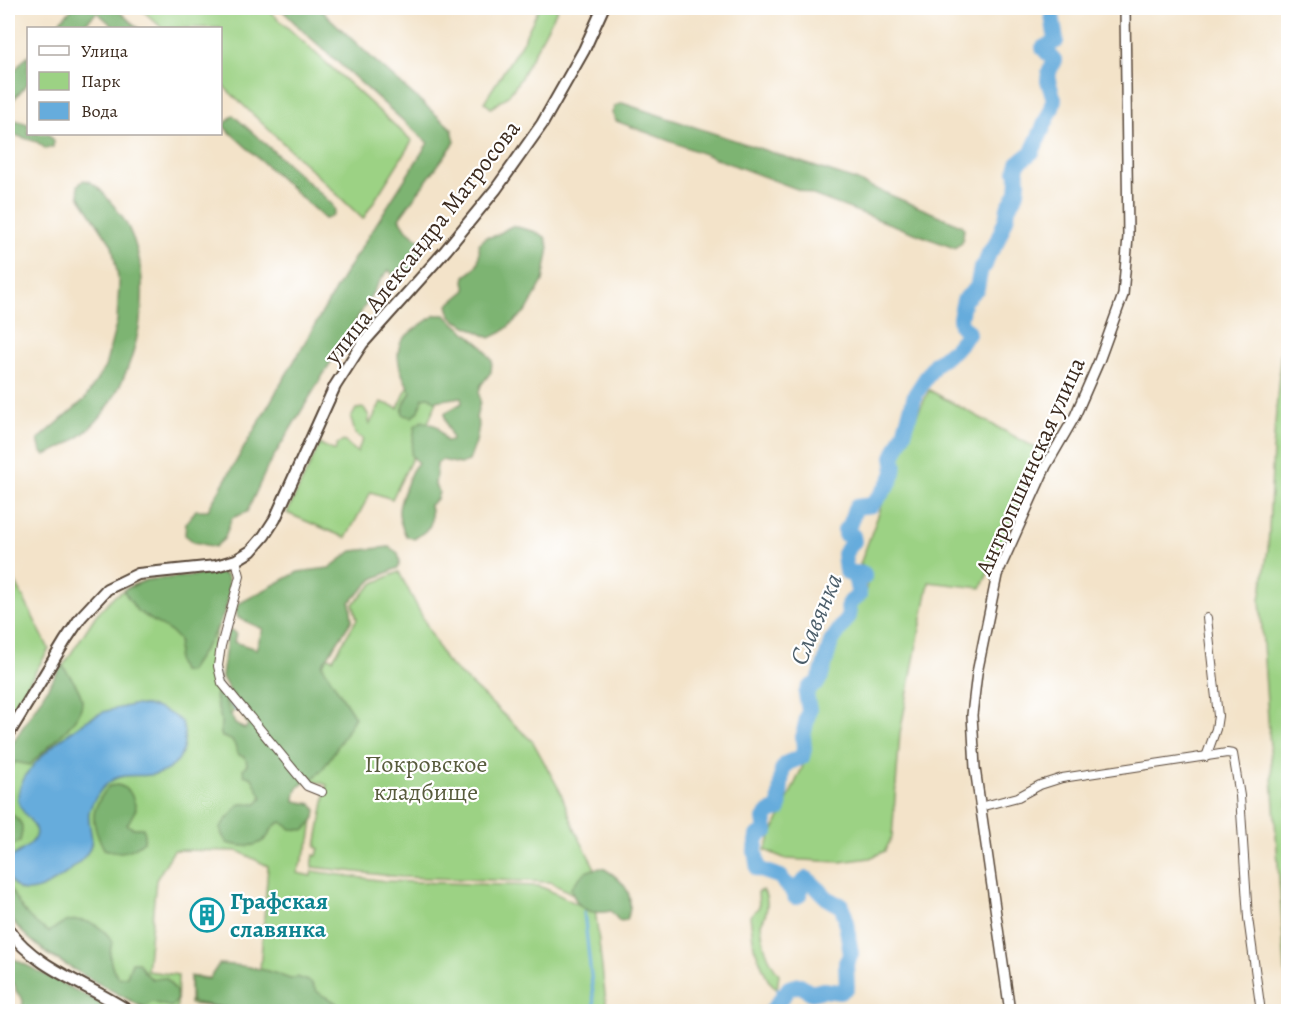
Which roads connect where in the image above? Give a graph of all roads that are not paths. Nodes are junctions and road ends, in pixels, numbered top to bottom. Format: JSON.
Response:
{"nodes":[{"id":1,"x":603,"y":8,"type":"edge"},
{"id":2,"x":1125,"y":8,"type":"edge"},
{"id":3,"x":236,"y":560,"type":"junction"},
{"id":4,"x":1207,"y":618,"type":"dead end"},
{"id":5,"x":8,"y":735,"type":"edge"},
{"id":6,"x":1206,"y":757,"type":"junction"},
{"id":7,"x":322,"y":792,"type":"dead end"},
{"id":8,"x":980,"y":807,"type":"junction"},
{"id":9,"x":8,"y":928,"type":"edge"},
{"id":10,"x":130,"y":1011,"type":"edge"},
{"id":11,"x":1010,"y":1011,"type":"edge"},
{"id":12,"x":1261,"y":1011,"type":"edge"}],
"edges":[{"from":1,"to":3,"type":"main road","name":"улица Александра Матросова"},
{"from":2,"to":8,"type":"street","name":"Антропшинская улица"},
{"from":3,"to":5,"type":"main road"},
{"from":3,"to":7,"type":"street"},
{"from":4,"to":6,"type":"street"},
{"from":6,"to":8,"type":"street"},
{"from":6,"to":12,"type":"street"},
{"from":8,"to":11,"type":"street","name":"Антропшинская улица"},
{"from":9,"to":10,"type":"main road"}]}
